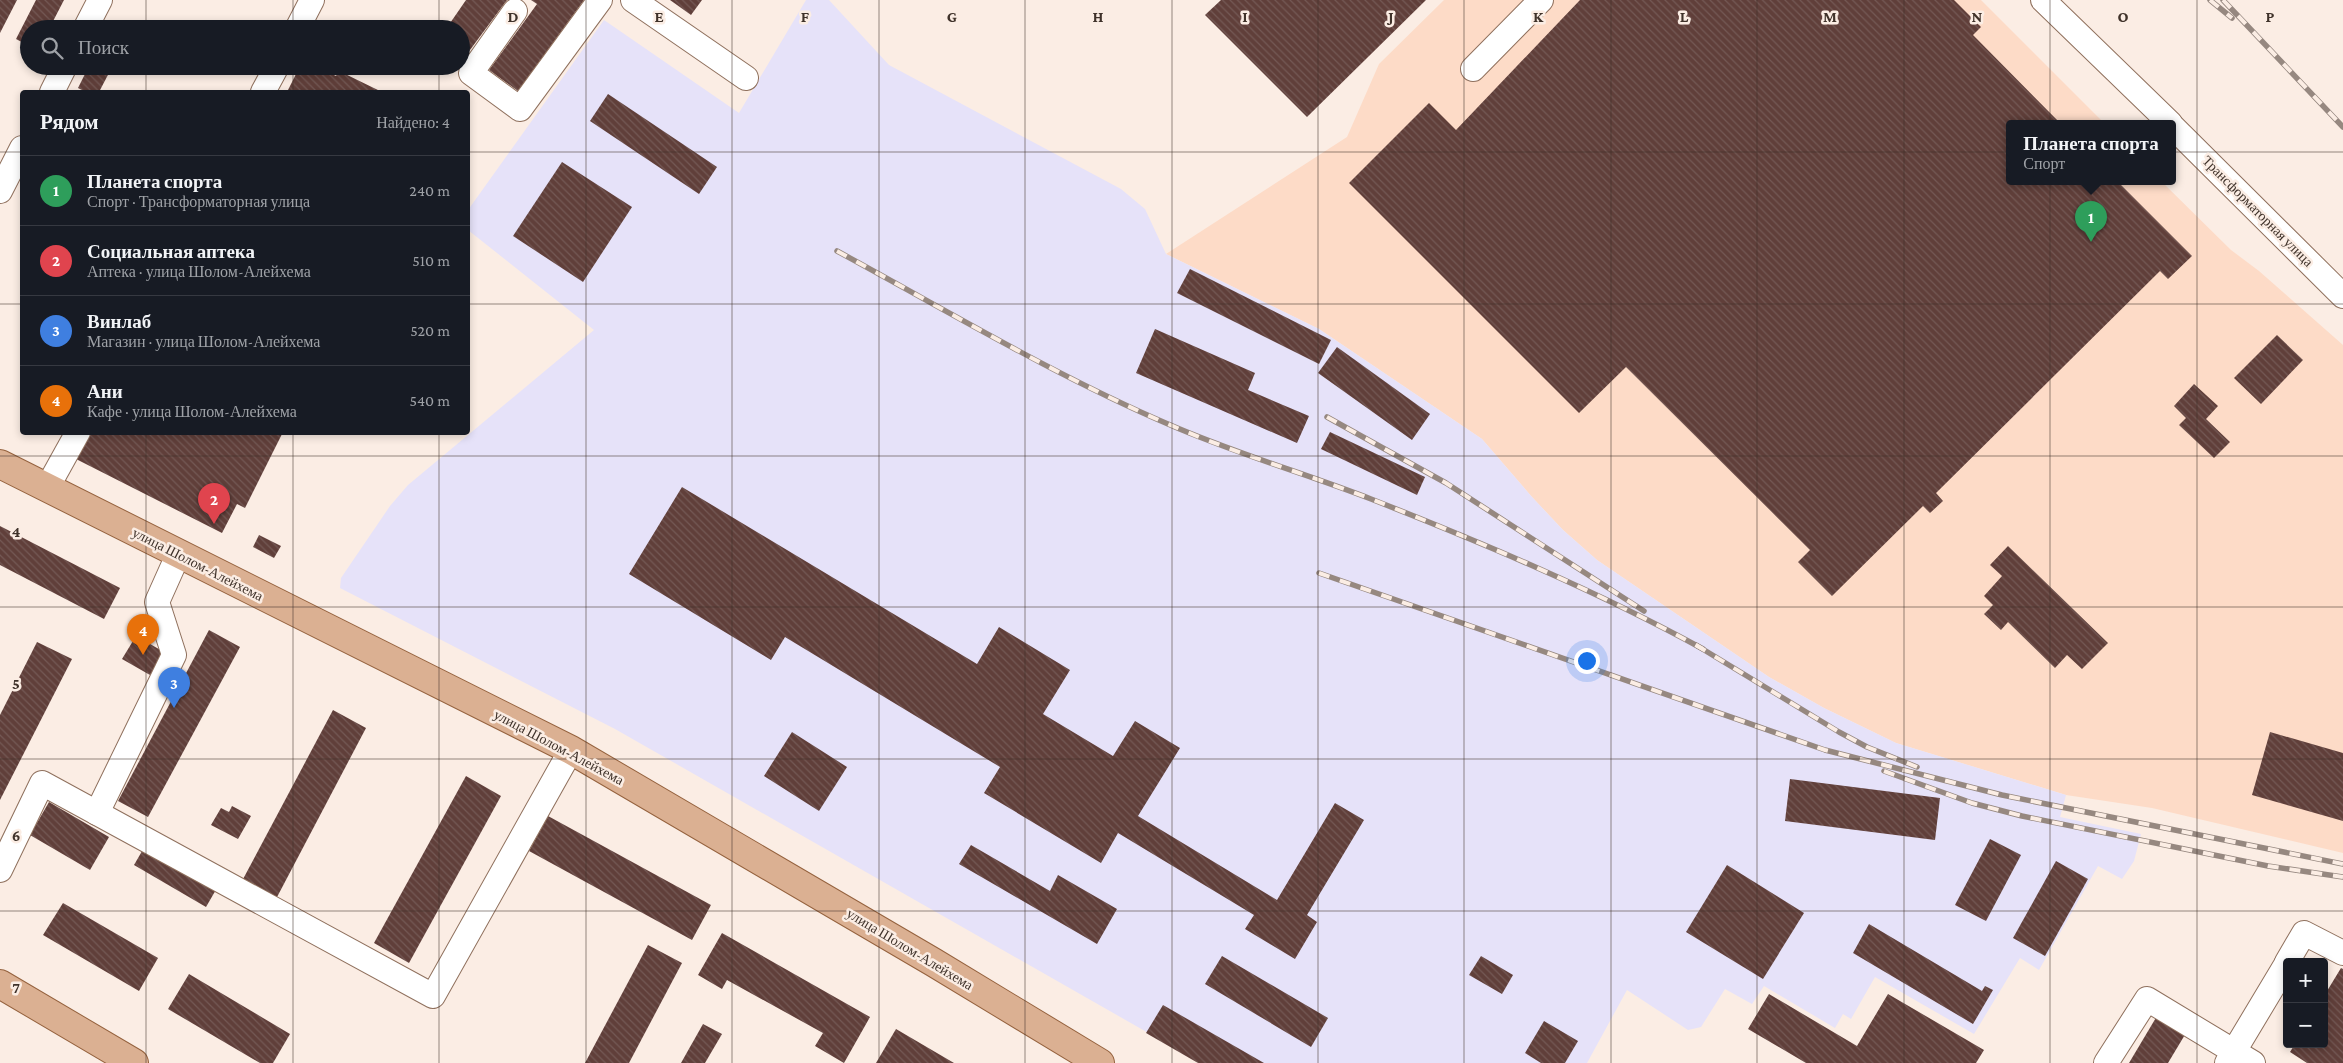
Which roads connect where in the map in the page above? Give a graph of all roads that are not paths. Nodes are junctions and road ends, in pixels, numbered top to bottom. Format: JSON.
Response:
{"nodes":[{"id":1,"x":100,"y":0,"type":"edge"},
{"id":2,"x":312,"y":0,"type":"edge"},
{"id":3,"x":600,"y":0,"type":"edge"},
{"id":4,"x":633,"y":0,"type":"edge"},
{"id":5,"x":1542,"y":0,"type":"edge"},
{"id":6,"x":2043,"y":0,"type":"edge"},
{"id":7,"x":515,"y":11,"type":"dead end"},
{"id":8,"x":90,"y":20,"type":"edge"},
{"id":9,"x":302,"y":20,"type":"edge"},
{"id":10,"x":1473,"y":69,"type":"dead end"},
{"id":11,"x":61,"y":75,"type":"edge"},
{"id":12,"x":272,"y":75,"type":"edge"},
{"id":13,"x":746,"y":78,"type":"dead end"},
{"id":14,"x":53,"y":90,"type":"edge"},
{"id":15,"x":264,"y":90,"type":"edge"},
{"id":16,"x":2167,"y":120,"type":"edge"},
{"id":17,"x":2176,"y":129,"type":"edge"},
{"id":18,"x":20,"y":152,"type":"edge"},
{"id":19,"x":0,"y":191,"type":"edge"},
{"id":20,"x":2343,"y":296,"type":"edge"},
{"id":21,"x":76,"y":435,"type":"edge"},
{"id":22,"x":0,"y":464,"type":"edge"},
{"id":23,"x":47,"y":488,"type":"junction"},
{"id":24,"x":178,"y":555,"type":"junction"},
{"id":25,"x":571,"y":750,"type":"junction"},
{"id":26,"x":97,"y":814,"type":"junction"},
{"id":27,"x":0,"y":870,"type":"edge"},
{"id":28,"x":2343,"y":953,"type":"edge"},
{"id":29,"x":2289,"y":958,"type":"edge"},
{"id":30,"x":2283,"y":970,"type":"edge"},
{"id":31,"x":0,"y":984,"type":"edge"},
{"id":32,"x":0,"y":1005,"type":"edge"},
{"id":33,"x":2238,"y":1059,"type":"edge"},
{"id":34,"x":97,"y":1063,"type":"edge"},
{"id":35,"x":134,"y":1063,"type":"edge"},
{"id":36,"x":1100,"y":1063,"type":"edge"},
{"id":37,"x":2106,"y":1063,"type":"edge"}],
"edges":[{"from":1,"to":8,"type":"street"},
{"from":2,"to":9,"type":"street"},
{"from":3,"to":7,"type":"street"},
{"from":4,"to":13,"type":"street"},
{"from":5,"to":10,"type":"street"},
{"from":6,"to":16,"type":"street","name":"Трансформаторная улица"},
{"from":11,"to":14,"type":"street"},
{"from":12,"to":15,"type":"street"},
{"from":17,"to":20,"type":"street","name":"Трансформаторная улица"},
{"from":18,"to":19,"type":"street"},
{"from":21,"to":23,"type":"street"},
{"from":22,"to":23,"type":"main road","name":"улица Шолом-Алейхема"},
{"from":23,"to":24,"type":"main road","name":"улица Шолом-Алейхема"},
{"from":24,"to":25,"type":"main road","name":"улица Шолом-Алейхема"},
{"from":24,"to":26,"type":"street"},
{"from":25,"to":26,"type":"street"},
{"from":25,"to":36,"type":"main road","name":"улица Шолом-Алейхема"},
{"from":26,"to":27,"type":"street"},
{"from":28,"to":29,"type":"street"},
{"from":30,"to":33,"type":"street"},
{"from":31,"to":35,"type":"main road"},
{"from":32,"to":34,"type":"main road"},
{"from":33,"to":37,"type":"street"}]}
